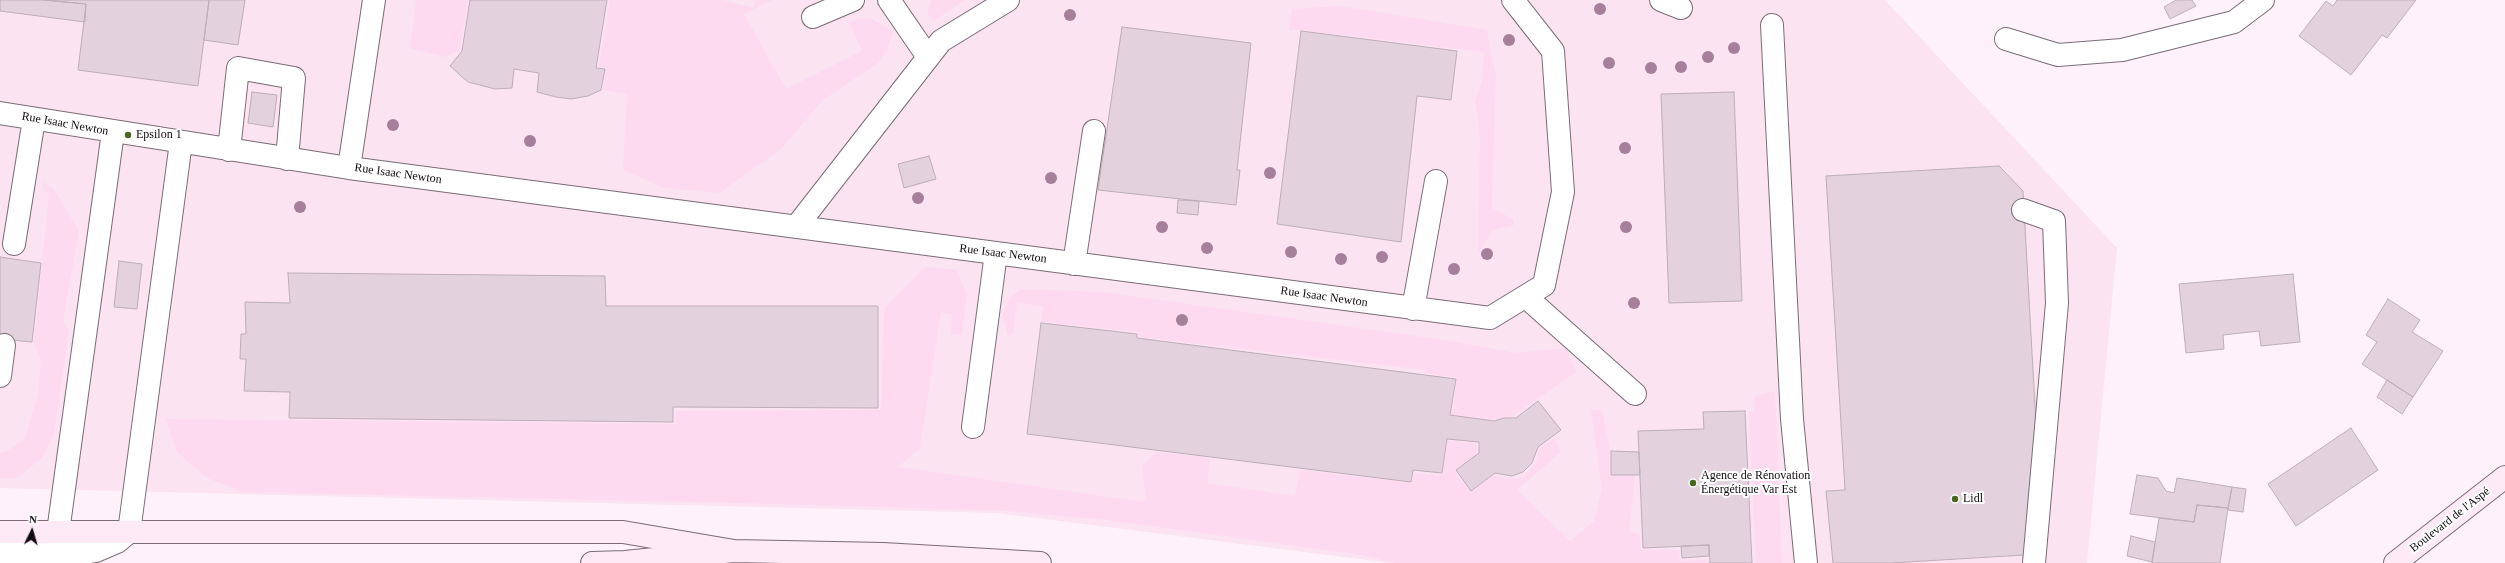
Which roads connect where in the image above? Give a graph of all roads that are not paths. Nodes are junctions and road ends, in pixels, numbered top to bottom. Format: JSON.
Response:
{"nodes":[{"id":1,"x":374,"y":0,"type":"edge"},
{"id":2,"x":853,"y":0,"type":"edge"},
{"id":3,"x":888,"y":0,"type":"edge"},
{"id":4,"x":1008,"y":0,"type":"edge"},
{"id":5,"x":1661,"y":0,"type":"edge"},
{"id":6,"x":2263,"y":0,"type":"edge"},
{"id":7,"x":1519,"y":2,"type":"edge"},
{"id":8,"x":1681,"y":8,"type":"dead end"},
{"id":9,"x":813,"y":17,"type":"dead end"},
{"id":10,"x":1772,"y":25,"type":"dead end"},
{"id":11,"x":2006,"y":39,"type":"dead end"},
{"id":12,"x":928,"y":57,"type":"junction"},
{"id":13,"x":0,"y":113,"type":"edge"},
{"id":14,"x":34,"y":119,"type":"junction"},
{"id":15,"x":1094,"y":131,"type":"dead end"},
{"id":16,"x":113,"y":132,"type":"junction"},
{"id":17,"x":181,"y":142,"type":"junction"},
{"id":18,"x":229,"y":150,"type":"junction"},
{"id":19,"x":287,"y":159,"type":"junction"},
{"id":20,"x":349,"y":168,"type":"junction"},
{"id":21,"x":1436,"y":181,"type":"dead end"},
{"id":22,"x":2024,"y":210,"type":"dead end"},
{"id":23,"x":796,"y":227,"type":"junction"},
{"id":24,"x":14,"y":244,"type":"dead end"},
{"id":25,"x":996,"y":254,"type":"junction"},
{"id":26,"x":1074,"y":264,"type":"junction"},
{"id":27,"x":1526,"y":297,"type":"junction"},
{"id":28,"x":1413,"y":308,"type":"junction"},
{"id":29,"x":4,"y":345,"type":"dead end"},
{"id":30,"x":0,"y":376,"type":"edge"},
{"id":31,"x":1635,"y":394,"type":"dead end"},
{"id":32,"x":973,"y":427,"type":"dead end"},
{"id":33,"x":2505,"y":477,"type":"edge"},
{"id":34,"x":0,"y":532,"type":"edge"},
{"id":35,"x":58,"y":532,"type":"junction"},
{"id":36,"x":129,"y":532,"type":"junction"},
{"id":37,"x":0,"y":552,"type":"edge"},
{"id":38,"x":734,"y":552,"type":"junction"},
{"id":39,"x":592,"y":563,"type":"edge"},
{"id":40,"x":1040,"y":563,"type":"edge"},
{"id":41,"x":1806,"y":563,"type":"edge"},
{"id":42,"x":2034,"y":563,"type":"edge"},
{"id":43,"x":2395,"y":563,"type":"edge"}],
"edges":[{"from":1,"to":20,"type":"lane"},
{"from":2,"to":9,"type":"lane"},
{"from":3,"to":12,"type":"lane"},
{"from":4,"to":12,"type":"lane"},
{"from":5,"to":8,"type":"lane"},
{"from":6,"to":11,"type":"lane"},
{"from":7,"to":27,"type":"lane","name":"Rue Isaac Newton"},
{"from":10,"to":41,"type":"lane"},
{"from":12,"to":23,"type":"lane"},
{"from":13,"to":14,"type":"lane","name":"Rue Isaac Newton"},
{"from":14,"to":16,"type":"lane","name":"Rue Isaac Newton"},
{"from":14,"to":24,"type":"lane"},
{"from":15,"to":26,"type":"lane"},
{"from":16,"to":17,"type":"lane","name":"Rue Isaac Newton"},
{"from":16,"to":35,"type":"lane"},
{"from":17,"to":18,"type":"lane","name":"Rue Isaac Newton"},
{"from":17,"to":36,"type":"lane"},
{"from":18,"to":19,"type":"lane","name":"Rue Isaac Newton"},
{"from":18,"to":19,"type":"lane"},
{"from":19,"to":20,"type":"lane","name":"Rue Isaac Newton"},
{"from":20,"to":23,"type":"lane","name":"Rue Isaac Newton"},
{"from":21,"to":28,"type":"lane"},
{"from":22,"to":42,"type":"lane"},
{"from":23,"to":25,"type":"lane","name":"Rue Isaac Newton"},
{"from":25,"to":26,"type":"lane","name":"Rue Isaac Newton"},
{"from":25,"to":32,"type":"lane"},
{"from":26,"to":28,"type":"lane","name":"Rue Isaac Newton"},
{"from":27,"to":28,"type":"lane","name":"Rue Isaac Newton"},
{"from":27,"to":31,"type":"lane"},
{"from":29,"to":30,"type":"lane"},
{"from":33,"to":43,"type":"main road","name":"Boulevard de l'Aspé"},
{"from":34,"to":35,"type":"main road"},
{"from":35,"to":36,"type":"main road"},
{"from":36,"to":37,"type":"lane"},
{"from":36,"to":38,"type":"main road"},
{"from":38,"to":39,"type":"main road"},
{"from":38,"to":40,"type":"main road"}]}
